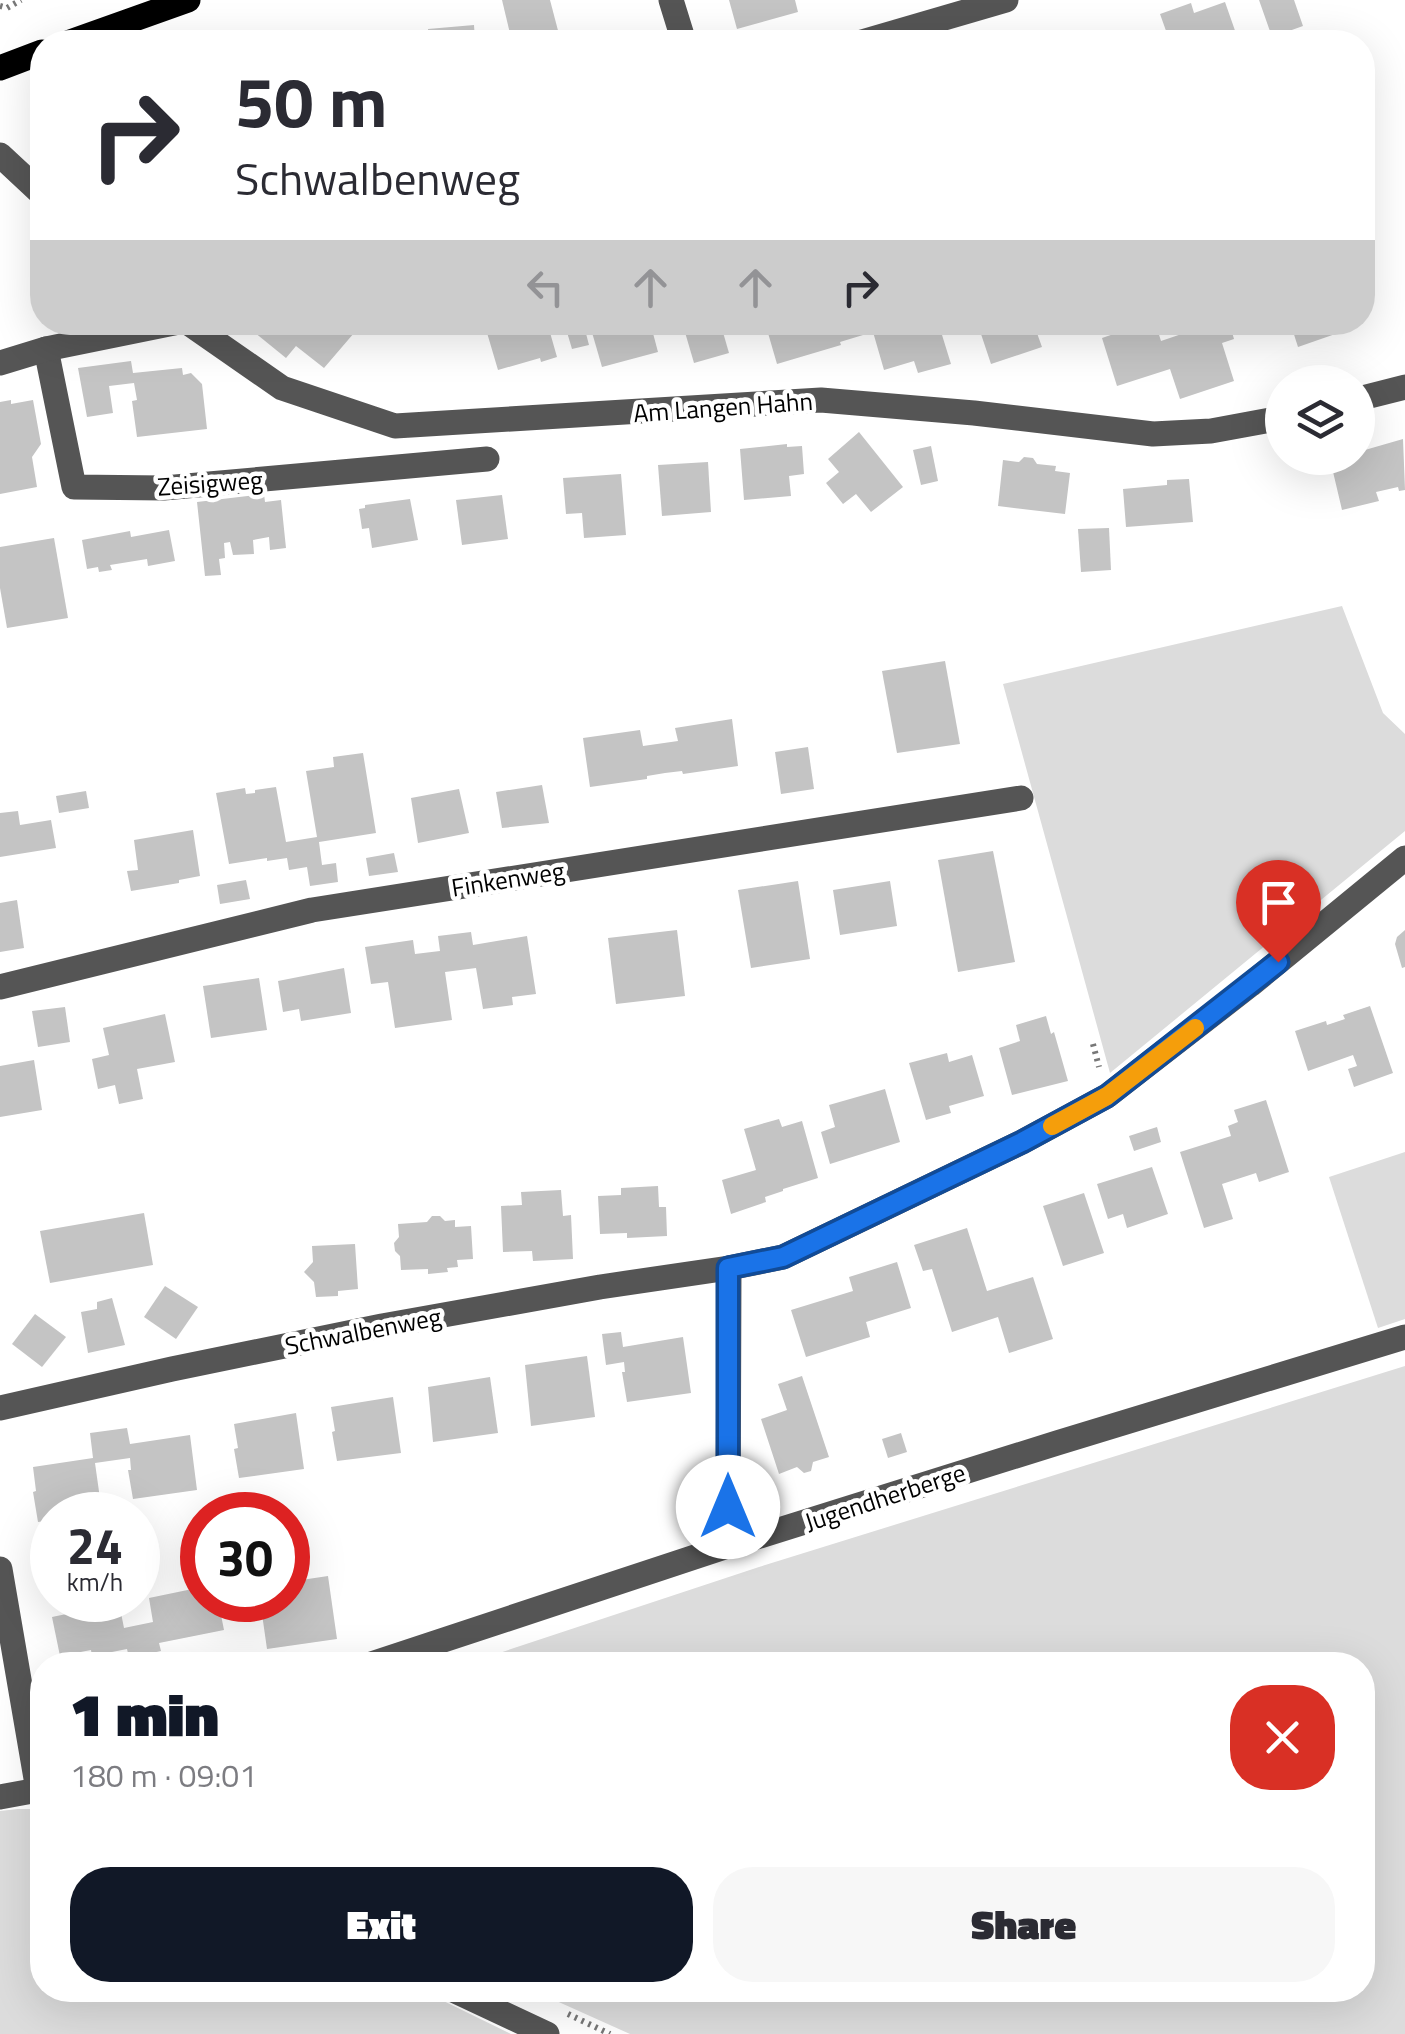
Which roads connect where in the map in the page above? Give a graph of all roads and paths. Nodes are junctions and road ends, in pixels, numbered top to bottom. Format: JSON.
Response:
{"nodes":[{"id":1,"x":22,"y":0,"type":"edge"},
{"id":2,"x":671,"y":0,"type":"edge"},
{"id":3,"x":1006,"y":0,"type":"edge"},
{"id":4,"x":182,"y":1,"type":"edge"},
{"id":5,"x":0,"y":6,"type":"edge"},
{"id":6,"x":103,"y":30,"type":"edge"},
{"id":7,"x":680,"y":30,"type":"edge"},
{"id":8,"x":903,"y":30,"type":"edge"},
{"id":9,"x":30,"y":57,"type":"edge"},
{"id":10,"x":0,"y":68,"type":"edge"},
{"id":11,"x":0,"y":155,"type":"edge"},
{"id":12,"x":30,"y":183,"type":"edge"},
{"id":13,"x":115,"y":335,"type":"edge"},
{"id":14,"x":206,"y":335,"type":"edge"},
{"id":15,"x":46,"y":349,"type":"junction"},
{"id":16,"x":0,"y":363,"type":"edge"},
{"id":17,"x":1405,"y":387,"type":"edge"},
{"id":18,"x":1375,"y":395,"type":"edge"},
{"id":19,"x":1265,"y":421,"type":"edge"},
{"id":20,"x":487,"y":459,"type":"dead end"},
{"id":21,"x":1021,"y":798,"type":"dead end"},
{"id":22,"x":1405,"y":858,"type":"edge"},
{"id":23,"x":0,"y":987,"type":"edge"},
{"id":24,"x":728,"y":1268,"type":"junction"},
{"id":25,"x":1405,"y":1336,"type":"edge"},
{"id":26,"x":0,"y":1408,"type":"edge"},
{"id":27,"x":728,"y":1546,"type":"junction"},
{"id":28,"x":0,"y":1569,"type":"edge"},
{"id":29,"x":407,"y":1652,"type":"edge"},
{"id":30,"x":30,"y":1736,"type":"edge"},
{"id":31,"x":30,"y":1792,"type":"edge"},
{"id":32,"x":0,"y":1796,"type":"edge"},
{"id":33,"x":479,"y":2002,"type":"edge"},
{"id":34,"x":547,"y":2034,"type":"edge"}],
"edges":[{"from":1,"to":5,"type":"path"},
{"from":2,"to":7,"type":"street"},
{"from":3,"to":8,"type":"street"},
{"from":4,"to":6,"type":"main road"},
{"from":9,"to":10,"type":"main road"},
{"from":11,"to":12,"type":"street"},
{"from":13,"to":15,"type":"street"},
{"from":14,"to":19,"type":"street","name":"Am Langen Hahn"},
{"from":15,"to":16,"type":"street"},
{"from":15,"to":20,"type":"street","name":"Zeisigweg"},
{"from":17,"to":18,"type":"street"},
{"from":21,"to":23,"type":"street","name":"Finkenweg"},
{"from":22,"to":24,"type":"street","name":"Schwalbenweg"},
{"from":24,"to":26,"type":"street","name":"Schwalbenweg"},
{"from":24,"to":27,"type":"street"},
{"from":25,"to":27,"type":"street","name":"Jugendherberge"},
{"from":27,"to":29,"type":"street","name":"Jugendherberge"},
{"from":28,"to":30,"type":"street"},
{"from":31,"to":32,"type":"street"},
{"from":33,"to":34,"type":"street"}]}
